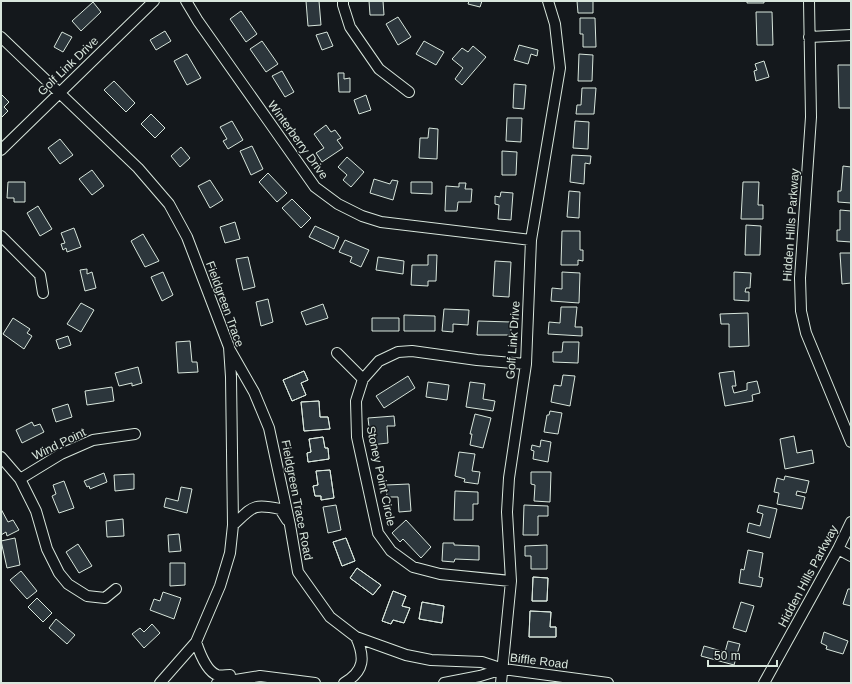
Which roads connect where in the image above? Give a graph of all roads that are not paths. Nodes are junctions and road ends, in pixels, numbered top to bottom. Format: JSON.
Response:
{"nodes":[{"id":1,"x":154,"y":1,"type":"edge"},
{"id":2,"x":186,"y":1,"type":"edge"},
{"id":3,"x":343,"y":1,"type":"edge"},
{"id":4,"x":548,"y":1,"type":"edge"},
{"id":5,"x":809,"y":1,"type":"edge"},
{"id":6,"x":851,"y":35,"type":"edge"},
{"id":7,"x":1,"y":37,"type":"edge"},
{"id":8,"x":809,"y":38,"type":"junction"},
{"id":9,"x":59,"y":92,"type":"junction"},
{"id":10,"x":409,"y":92,"type":"dead end"},
{"id":11,"x":2,"y":149,"type":"edge"},
{"id":12,"x":1,"y":236,"type":"edge"},
{"id":13,"x":531,"y":240,"type":"junction"},
{"id":14,"x":43,"y":293,"type":"dead end"},
{"id":15,"x":229,"y":347,"type":"junction"},
{"id":16,"x":336,"y":353,"type":"dead end"},
{"id":17,"x":526,"y":364,"type":"junction"},
{"id":18,"x":363,"y":379,"type":"junction"},
{"id":19,"x":135,"y":434,"type":"dead end"},
{"id":20,"x":851,"y":442,"type":"edge"},
{"id":21,"x":1,"y":457,"type":"edge"},
{"id":22,"x":20,"y":479,"type":"junction"},
{"id":23,"x":851,"y":522,"type":"edge"},
{"id":24,"x":233,"y":525,"type":"junction"},
{"id":25,"x":290,"y":525,"type":"junction"},
{"id":26,"x":838,"y":549,"type":"junction"},
{"id":27,"x":851,"y":556,"type":"edge"},
{"id":28,"x":511,"y":581,"type":"junction"},
{"id":29,"x":116,"y":589,"type":"dead end"},
{"id":30,"x":356,"y":637,"type":"junction"},
{"id":31,"x":196,"y":642,"type":"junction"},
{"id":32,"x":503,"y":669,"type":"junction"},
{"id":33,"x":260,"y":676,"type":"junction"},
{"id":34,"x":160,"y":683,"type":"edge"},
{"id":35,"x":217,"y":683,"type":"edge"},
{"id":36,"x":315,"y":683,"type":"edge"},
{"id":37,"x":344,"y":683,"type":"edge"},
{"id":38,"x":444,"y":683,"type":"edge"},
{"id":39,"x":501,"y":683,"type":"edge"},
{"id":40,"x":608,"y":683,"type":"edge"},
{"id":41,"x":764,"y":683,"type":"edge"}],
"edges":[{"from":1,"to":9,"type":"street","name":"Golf Link Drive"},
{"from":2,"to":13,"type":"street","name":"Winterberry Drive"},
{"from":3,"to":10,"type":"street"},
{"from":4,"to":13,"type":"street","name":"Golf Link Drive"},
{"from":5,"to":8,"type":"street","name":"Hidden Hills Parkway"},
{"from":6,"to":8,"type":"street"},
{"from":7,"to":9,"type":"street","name":"Fieldgreen Trace"},
{"from":8,"to":20,"type":"street","name":"Hidden Hills Parkway"},
{"from":9,"to":11,"type":"street","name":"Golf Link Drive"},
{"from":9,"to":15,"type":"street","name":"Fieldgreen Trace"},
{"from":12,"to":14,"type":"street"},
{"from":13,"to":17,"type":"street","name":"Golf Link Drive"},
{"from":15,"to":24,"type":"street","name":"Fieldgreen Trace"},
{"from":15,"to":25,"type":"street","name":"Fieldgreen Trace Road"},
{"from":16,"to":18,"type":"street"},
{"from":17,"to":18,"type":"street","name":"Stoney Point Circle"},
{"from":17,"to":28,"type":"street","name":"Golf Link Drive"},
{"from":18,"to":28,"type":"street","name":"Stoney Point Circle"},
{"from":19,"to":22,"type":"street","name":"Wind Point"},
{"from":21,"to":22,"type":"street"},
{"from":22,"to":29,"type":"street"},
{"from":23,"to":26,"type":"street","name":"Hidden Hills Parkway"},
{"from":24,"to":25,"type":"street"},
{"from":24,"to":31,"type":"street","name":"Fieldgreen Trace"},
{"from":25,"to":30,"type":"street","name":"Fieldgreen Trace Road"},
{"from":26,"to":27,"type":"street"},
{"from":26,"to":41,"type":"street","name":"Hidden Hills Parkway"},
{"from":28,"to":32,"type":"street","name":"Golf Link Drive"},
{"from":30,"to":32,"type":"street","name":"Fieldgreen Trace Road"},
{"from":30,"to":37,"type":"street"},
{"from":31,"to":33,"type":"street"},
{"from":31,"to":34,"type":"street","name":"Fieldgreen Trace"},
{"from":32,"to":38,"type":"street","name":"Biffle Road"},
{"from":32,"to":39,"type":"street","name":"Golf Link Drive"},
{"from":32,"to":40,"type":"street","name":"Biffle Road"},
{"from":33,"to":35,"type":"street"},
{"from":33,"to":36,"type":"street"}]}
